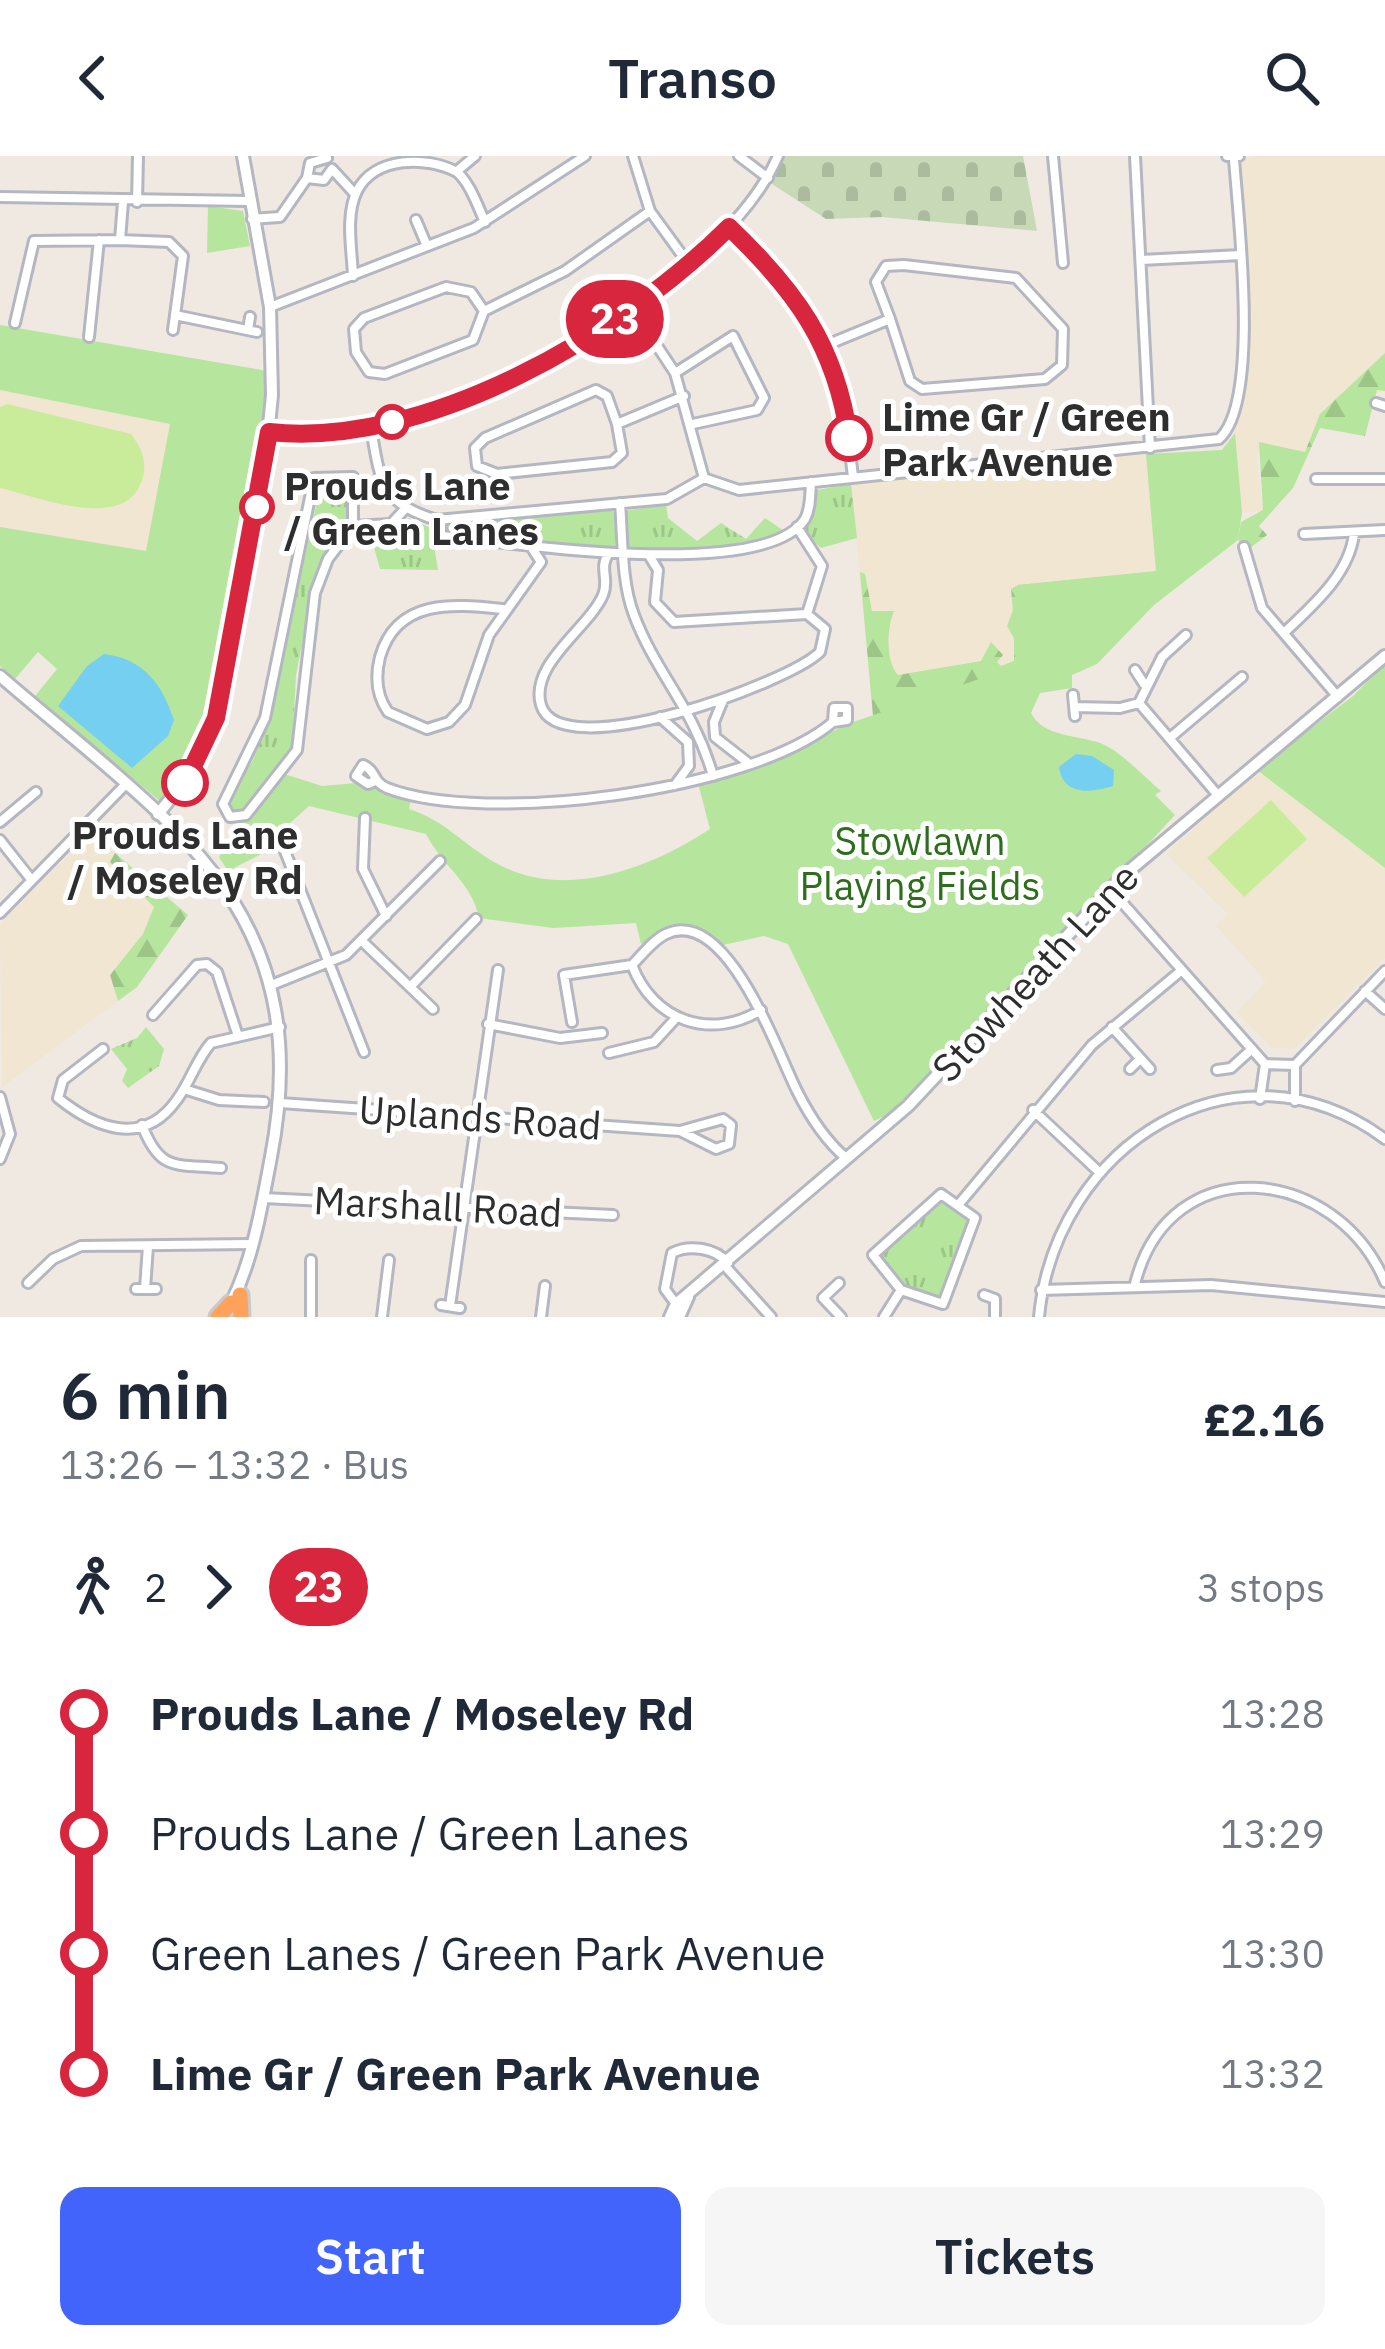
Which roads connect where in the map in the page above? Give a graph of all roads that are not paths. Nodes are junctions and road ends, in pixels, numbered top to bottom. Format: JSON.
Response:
{"nodes":[{"id":1,"x":138,"y":156,"type":"edge"},
{"id":2,"x":243,"y":156,"type":"edge"},
{"id":3,"x":475,"y":156,"type":"edge"},
{"id":4,"x":585,"y":156,"type":"edge"},
{"id":5,"x":633,"y":156,"type":"edge"},
{"id":6,"x":740,"y":156,"type":"edge"},
{"id":7,"x":778,"y":156,"type":"edge"},
{"id":8,"x":1052,"y":156,"type":"edge"},
{"id":9,"x":1135,"y":156,"type":"edge"},
{"id":10,"x":327,"y":157,"type":"edge"},
{"id":11,"x":400,"y":157,"type":"edge"},
{"id":12,"x":1233,"y":157,"type":"edge"},
{"id":13,"x":332,"y":170,"type":"junction"},
{"id":14,"x":457,"y":171,"type":"junction"},
{"id":15,"x":308,"y":178,"type":"junction"},
{"id":16,"x":768,"y":178,"type":"junction"},
{"id":17,"x":355,"y":194,"type":"junction"},
{"id":18,"x":0,"y":197,"type":"edge"},
{"id":19,"x":248,"y":200,"type":"junction"},
{"id":20,"x":123,"y":202,"type":"junction"},
{"id":21,"x":137,"y":202,"type":"junction"},
{"id":22,"x":650,"y":211,"type":"junction"},
{"id":23,"x":252,"y":219,"type":"junction"},
{"id":24,"x":416,"y":220,"type":"dead end"},
{"id":25,"x":485,"y":222,"type":"junction"},
{"id":26,"x":729,"y":227,"type":"junction"},
{"id":27,"x":99,"y":240,"type":"junction"},
{"id":28,"x":120,"y":240,"type":"junction"},
{"id":29,"x":427,"y":246,"type":"junction"},
{"id":30,"x":1241,"y":255,"type":"junction"},
{"id":31,"x":1141,"y":260,"type":"junction"},
{"id":32,"x":1063,"y":263,"type":"dead end"},
{"id":33,"x":690,"y":266,"type":"junction"},
{"id":34,"x":353,"y":276,"type":"junction"},
{"id":35,"x":270,"y":307,"type":"junction"},
{"id":36,"x":632,"y":308,"type":"junction"},
{"id":37,"x":484,"y":311,"type":"junction"},
{"id":38,"x":175,"y":315,"type":"junction"},
{"id":39,"x":250,"y":317,"type":"dead end"},
{"id":40,"x":890,"y":319,"type":"junction"},
{"id":41,"x":15,"y":323,"type":"dead end"},
{"id":42,"x":172,"y":329,"type":"dead end"},
{"id":43,"x":89,"y":337,"type":"dead end"},
{"id":44,"x":824,"y":346,"type":"junction"},
{"id":45,"x":674,"y":373,"type":"junction"},
{"id":46,"x":684,"y":396,"type":"junction"},
{"id":47,"x":617,"y":424,"type":"junction"},
{"id":48,"x":693,"y":424,"type":"junction"},
{"id":49,"x":371,"y":428,"type":"junction"},
{"id":50,"x":269,"y":432,"type":"junction"},
{"id":51,"x":1150,"y":448,"type":"junction"},
{"id":52,"x":853,"y":477,"type":"junction"},
{"id":53,"x":704,"y":478,"type":"junction"},
{"id":54,"x":1316,"y":479,"type":"dead end"},
{"id":55,"x":1385,"y":479,"type":"edge"},
{"id":56,"x":811,"y":482,"type":"junction"},
{"id":57,"x":620,"y":502,"type":"junction"},
{"id":58,"x":404,"y":510,"type":"junction"},
{"id":59,"x":437,"y":520,"type":"junction"},
{"id":60,"x":353,"y":526,"type":"junction"},
{"id":61,"x":797,"y":527,"type":"junction"},
{"id":62,"x":1385,"y":530,"type":"edge"},
{"id":63,"x":1354,"y":534,"type":"junction"},
{"id":64,"x":1304,"y":535,"type":"dead end"},
{"id":65,"x":528,"y":542,"type":"junction"},
{"id":66,"x":563,"y":546,"type":"junction"},
{"id":67,"x":1244,"y":547,"type":"dead end"},
{"id":68,"x":581,"y":549,"type":"junction"},
{"id":69,"x":609,"y":553,"type":"junction"},
{"id":70,"x":624,"y":554,"type":"junction"},
{"id":71,"x":675,"y":554,"type":"junction"},
{"id":72,"x":650,"y":556,"type":"junction"},
{"id":73,"x":541,"y":562,"type":"junction"},
{"id":74,"x":601,"y":566,"type":"junction"},
{"id":75,"x":658,"y":570,"type":"junction"},
{"id":76,"x":502,"y":609,"type":"junction"},
{"id":77,"x":807,"y":614,"type":"junction"},
{"id":78,"x":1284,"y":633,"type":"junction"},
{"id":79,"x":1186,"y":634,"type":"dead end"},
{"id":80,"x":1385,"y":656,"type":"edge"},
{"id":81,"x":1135,"y":670,"type":"dead end"},
{"id":82,"x":0,"y":676,"type":"edge"},
{"id":83,"x":1241,"y":677,"type":"dead end"},
{"id":84,"x":1144,"y":684,"type":"junction"},
{"id":85,"x":1073,"y":695,"type":"dead end"},
{"id":86,"x":1340,"y":698,"type":"junction"},
{"id":87,"x":724,"y":699,"type":"junction"},
{"id":88,"x":1138,"y":703,"type":"junction"},
{"id":89,"x":690,"y":710,"type":"junction"},
{"id":90,"x":660,"y":717,"type":"junction"},
{"id":91,"x":832,"y":722,"type":"dead end"},
{"id":92,"x":1172,"y":737,"type":"junction"},
{"id":93,"x":750,"y":762,"type":"junction"},
{"id":94,"x":713,"y":776,"type":"junction"},
{"id":95,"x":375,"y":781,"type":"dead end"},
{"id":96,"x":125,"y":785,"type":"junction"},
{"id":97,"x":674,"y":786,"type":"junction"},
{"id":98,"x":36,"y":792,"type":"dead end"},
{"id":99,"x":1216,"y":793,"type":"junction"},
{"id":100,"x":158,"y":814,"type":"junction"},
{"id":101,"x":365,"y":818,"type":"dead end"},
{"id":102,"x":0,"y":822,"type":"edge"},
{"id":103,"x":280,"y":836,"type":"dead end"},
{"id":104,"x":0,"y":840,"type":"edge"},
{"id":105,"x":296,"y":842,"type":"dead end"},
{"id":106,"x":285,"y":847,"type":"junction"},
{"id":107,"x":440,"y":861,"type":"dead end"},
{"id":108,"x":30,"y":878,"type":"junction"},
{"id":109,"x":1112,"y":891,"type":"junction"},
{"id":110,"x":0,"y":913,"type":"edge"},
{"id":111,"x":386,"y":916,"type":"junction"},
{"id":112,"x":473,"y":926,"type":"dead end"},
{"id":113,"x":362,"y":941,"type":"junction"},
{"id":114,"x":328,"y":964,"type":"junction"},
{"id":115,"x":632,"y":965,"type":"junction"},
{"id":116,"x":498,"y":970,"type":"dead end"},
{"id":117,"x":1182,"y":970,"type":"junction"},
{"id":118,"x":1385,"y":971,"type":"edge"},
{"id":119,"x":269,"y":986,"type":"junction"},
{"id":120,"x":411,"y":986,"type":"junction"},
{"id":121,"x":1365,"y":991,"type":"junction"},
{"id":122,"x":1385,"y":1009,"type":"edge"},
{"id":123,"x":433,"y":1010,"type":"dead end"},
{"id":124,"x":761,"y":1010,"type":"junction"},
{"id":125,"x":153,"y":1015,"type":"dead end"},
{"id":126,"x":676,"y":1018,"type":"junction"},
{"id":127,"x":572,"y":1022,"type":"dead end"},
{"id":128,"x":488,"y":1024,"type":"junction"},
{"id":129,"x":280,"y":1028,"type":"junction"},
{"id":130,"x":1112,"y":1028,"type":"junction"},
{"id":131,"x":237,"y":1033,"type":"junction"},
{"id":132,"x":602,"y":1033,"type":"dead end"},
{"id":133,"x":103,"y":1049,"type":"dead end"},
{"id":134,"x":1252,"y":1049,"type":"junction"},
{"id":135,"x":364,"y":1052,"type":"dead end"},
{"id":136,"x":609,"y":1053,"type":"dead end"},
{"id":137,"x":94,"y":1057,"type":"junction"},
{"id":138,"x":1140,"y":1059,"type":"junction"},
{"id":139,"x":1265,"y":1064,"type":"junction"},
{"id":140,"x":1295,"y":1065,"type":"junction"},
{"id":141,"x":102,"y":1066,"type":"dead end"},
{"id":142,"x":1130,"y":1069,"type":"dead end"},
{"id":143,"x":1150,"y":1069,"type":"dead end"},
{"id":144,"x":1217,"y":1070,"type":"dead end"},
{"id":145,"x":184,"y":1089,"type":"junction"},
{"id":146,"x":0,"y":1097,"type":"edge"},
{"id":147,"x":1260,"y":1099,"type":"junction"},
{"id":148,"x":264,"y":1102,"type":"dead end"},
{"id":149,"x":1294,"y":1102,"type":"junction"},
{"id":150,"x":280,"y":1103,"type":"junction"},
{"id":151,"x":1033,"y":1110,"type":"junction"},
{"id":152,"x":479,"y":1117,"type":"junction"},
{"id":153,"x":142,"y":1124,"type":"junction"},
{"id":154,"x":680,"y":1131,"type":"junction"},
{"id":155,"x":1384,"y":1134,"type":"edge"},
{"id":156,"x":0,"y":1159,"type":"edge"},
{"id":157,"x":848,"y":1159,"type":"junction"},
{"id":158,"x":220,"y":1168,"type":"dead end"},
{"id":159,"x":1098,"y":1171,"type":"junction"},
{"id":160,"x":262,"y":1198,"type":"junction"},
{"id":161,"x":959,"y":1204,"type":"junction"},
{"id":162,"x":464,"y":1208,"type":"junction"},
{"id":163,"x":613,"y":1215,"type":"dead end"},
{"id":164,"x":252,"y":1244,"type":"junction"},
{"id":165,"x":148,"y":1246,"type":"junction"},
{"id":166,"x":311,"y":1260,"type":"dead end"},
{"id":167,"x":389,"y":1261,"type":"dead end"},
{"id":168,"x":727,"y":1265,"type":"junction"},
{"id":169,"x":1385,"y":1282,"type":"edge"},
{"id":170,"x":28,"y":1283,"type":"dead end"},
{"id":171,"x":839,"y":1283,"type":"dead end"},
{"id":172,"x":1135,"y":1284,"type":"junction"},
{"id":173,"x":544,"y":1286,"type":"dead end"},
{"id":174,"x":146,"y":1289,"type":"dead end"},
{"id":175,"x":901,"y":1290,"type":"junction"},
{"id":176,"x":1041,"y":1290,"type":"junction"},
{"id":177,"x":984,"y":1294,"type":"dead end"},
{"id":178,"x":1385,"y":1302,"type":"edge"},
{"id":179,"x":450,"y":1306,"type":"dead end"},
{"id":180,"x":233,"y":1307,"type":"edge"},
{"id":181,"x":675,"y":1313,"type":"edge"},
{"id":182,"x":311,"y":1317,"type":"edge"},
{"id":183,"x":382,"y":1317,"type":"edge"},
{"id":184,"x":541,"y":1317,"type":"edge"},
{"id":185,"x":771,"y":1317,"type":"edge"},
{"id":186,"x":841,"y":1317,"type":"edge"},
{"id":187,"x":884,"y":1317,"type":"edge"},
{"id":188,"x":995,"y":1317,"type":"edge"},
{"id":189,"x":1039,"y":1317,"type":"edge"}],
"edges":[{"from":1,"to":21,"type":"street"},
{"from":2,"to":19,"type":"street"},
{"from":3,"to":14,"type":"street"},
{"from":4,"to":25,"type":"street"},
{"from":5,"to":22,"type":"street"},
{"from":6,"to":16,"type":"street"},
{"from":7,"to":16,"type":"street"},
{"from":8,"to":32,"type":"street"},
{"from":9,"to":31,"type":"street"},
{"from":10,"to":13,"type":"street"},
{"from":10,"to":15,"type":"street"},
{"from":11,"to":14,"type":"street"},
{"from":11,"to":17,"type":"street"},
{"from":12,"to":30,"type":"street"},
{"from":13,"to":15,"type":"street"},
{"from":13,"to":17,"type":"street"},
{"from":14,"to":25,"type":"street"},
{"from":15,"to":23,"type":"street"},
{"from":16,"to":26,"type":"street"},
{"from":17,"to":34,"type":"street"},
{"from":18,"to":20,"type":"street"},
{"from":19,"to":21,"type":"street"},
{"from":19,"to":23,"type":"street"},
{"from":20,"to":21,"type":"street"},
{"from":20,"to":28,"type":"street"},
{"from":22,"to":33,"type":"street"},
{"from":22,"to":37,"type":"street"},
{"from":23,"to":35,"type":"street"},
{"from":24,"to":29,"type":"street"},
{"from":25,"to":29,"type":"street"},
{"from":26,"to":33,"type":"street"},
{"from":26,"to":44,"type":"street"},
{"from":27,"to":28,"type":"street"},
{"from":27,"to":41,"type":"street"},
{"from":27,"to":43,"type":"street"},
{"from":28,"to":38,"type":"street"},
{"from":29,"to":34,"type":"street"},
{"from":30,"to":31,"type":"street"},
{"from":30,"to":51,"type":"street"},
{"from":31,"to":51,"type":"street"},
{"from":33,"to":36,"type":"street"},
{"from":34,"to":35,"type":"street"},
{"from":35,"to":50,"type":"street"},
{"from":36,"to":45,"type":"street"},
{"from":36,"to":49,"type":"street"},
{"from":37,"to":37,"type":"street"},
{"from":38,"to":39,"type":"street"},
{"from":38,"to":42,"type":"street"},
{"from":40,"to":40,"type":"street"},
{"from":40,"to":44,"type":"street"},
{"from":44,"to":52,"type":"street"},
{"from":45,"to":46,"type":"street"},
{"from":45,"to":48,"type":"street"},
{"from":46,"to":47,"type":"street"},
{"from":46,"to":48,"type":"street"},
{"from":47,"to":47,"type":"street"},
{"from":48,"to":53,"type":"street"},
{"from":49,"to":50,"type":"street"},
{"from":49,"to":58,"type":"street"},
{"from":50,"to":100,"type":"street"},
{"from":51,"to":52,"type":"street"},
{"from":52,"to":56,"type":"street"},
{"from":53,"to":56,"type":"street"},
{"from":53,"to":57,"type":"street"},
{"from":54,"to":55,"type":"street"},
{"from":56,"to":61,"type":"street"},
{"from":57,"to":59,"type":"street"},
{"from":57,"to":70,"type":"street"},
{"from":58,"to":59,"type":"street"},
{"from":58,"to":60,"type":"street"},
{"from":59,"to":65,"type":"street"},
{"from":60,"to":60,"type":"street"},
{"from":61,"to":71,"type":"street"},
{"from":61,"to":77,"type":"street"},
{"from":62,"to":63,"type":"street"},
{"from":63,"to":64,"type":"street"},
{"from":63,"to":78,"type":"street"},
{"from":65,"to":66,"type":"street"},
{"from":65,"to":73,"type":"street"},
{"from":66,"to":68,"type":"street"},
{"from":66,"to":73,"type":"street"},
{"from":67,"to":78,"type":"street"},
{"from":68,"to":69,"type":"street"},
{"from":68,"to":74,"type":"street"},
{"from":69,"to":70,"type":"street"},
{"from":69,"to":74,"type":"street"},
{"from":70,"to":72,"type":"street"},
{"from":70,"to":89,"type":"street"},
{"from":71,"to":72,"type":"street"},
{"from":71,"to":75,"type":"street"},
{"from":72,"to":75,"type":"street"},
{"from":73,"to":76,"type":"street"},
{"from":74,"to":90,"type":"street"},
{"from":75,"to":77,"type":"street"},
{"from":76,"to":76,"type":"street"},
{"from":77,"to":87,"type":"street"},
{"from":78,"to":86,"type":"street"},
{"from":79,"to":84,"type":"street"},
{"from":80,"to":86,"type":"street","name":"Stowheath Lane"},
{"from":81,"to":84,"type":"street"},
{"from":82,"to":96,"type":"street"},
{"from":83,"to":92,"type":"street"},
{"from":84,"to":88,"type":"street"},
{"from":85,"to":88,"type":"street"},
{"from":86,"to":99,"type":"street","name":"Stowheath Lane"},
{"from":87,"to":89,"type":"street"},
{"from":87,"to":93,"type":"street"},
{"from":88,"to":92,"type":"street"},
{"from":89,"to":90,"type":"street"},
{"from":89,"to":94,"type":"street"},
{"from":90,"to":97,"type":"street"},
{"from":91,"to":93,"type":"street"},
{"from":92,"to":99,"type":"street"},
{"from":93,"to":94,"type":"street"},
{"from":94,"to":97,"type":"street"},
{"from":95,"to":97,"type":"street"},
{"from":96,"to":100,"type":"street"},
{"from":96,"to":108,"type":"street"},
{"from":98,"to":102,"type":"street"},
{"from":99,"to":109,"type":"street","name":"Stowheath Lane"},
{"from":100,"to":119,"type":"street"},
{"from":101,"to":111,"type":"street"},
{"from":103,"to":106,"type":"street"},
{"from":104,"to":108,"type":"street"},
{"from":105,"to":106,"type":"street"},
{"from":106,"to":114,"type":"street"},
{"from":107,"to":111,"type":"street"},
{"from":108,"to":110,"type":"street"},
{"from":109,"to":117,"type":"street"},
{"from":109,"to":157,"type":"street","name":"Stowheath Lane"},
{"from":111,"to":113,"type":"street"},
{"from":112,"to":120,"type":"street"},
{"from":113,"to":114,"type":"street"},
{"from":113,"to":120,"type":"street"},
{"from":114,"to":119,"type":"street"},
{"from":114,"to":135,"type":"street"},
{"from":115,"to":124,"type":"street"},
{"from":115,"to":126,"type":"street"},
{"from":115,"to":127,"type":"street"},
{"from":116,"to":128,"type":"street"},
{"from":117,"to":130,"type":"street"},
{"from":117,"to":134,"type":"street"},
{"from":118,"to":121,"type":"street"},
{"from":119,"to":129,"type":"street"},
{"from":120,"to":123,"type":"street"},
{"from":121,"to":122,"type":"street"},
{"from":121,"to":140,"type":"street"},
{"from":124,"to":126,"type":"street"},
{"from":124,"to":157,"type":"street"},
{"from":125,"to":131,"type":"street"},
{"from":126,"to":136,"type":"street"},
{"from":128,"to":132,"type":"street"},
{"from":128,"to":152,"type":"street"},
{"from":129,"to":131,"type":"street"},
{"from":129,"to":150,"type":"street"},
{"from":130,"to":138,"type":"street"},
{"from":130,"to":151,"type":"street"},
{"from":131,"to":145,"type":"street"},
{"from":133,"to":137,"type":"street"},
{"from":134,"to":139,"type":"street"},
{"from":134,"to":144,"type":"street"},
{"from":137,"to":141,"type":"street"},
{"from":137,"to":153,"type":"street"},
{"from":138,"to":142,"type":"street"},
{"from":138,"to":143,"type":"street"},
{"from":139,"to":140,"type":"street"},
{"from":139,"to":147,"type":"street"},
{"from":140,"to":149,"type":"street"},
{"from":145,"to":148,"type":"street"},
{"from":145,"to":153,"type":"street"},
{"from":146,"to":156,"type":"street"},
{"from":147,"to":149,"type":"street"},
{"from":147,"to":159,"type":"street"},
{"from":149,"to":155,"type":"street"},
{"from":150,"to":152,"type":"street","name":"Uplands Road"},
{"from":150,"to":160,"type":"street"},
{"from":151,"to":159,"type":"street"},
{"from":151,"to":161,"type":"street"},
{"from":152,"to":154,"type":"street","name":"Uplands Road"},
{"from":152,"to":162,"type":"street"},
{"from":153,"to":158,"type":"street"},
{"from":154,"to":154,"type":"street","name":"Uplands Road"},
{"from":157,"to":168,"type":"street","name":"Stowheath Lane"},
{"from":159,"to":176,"type":"street"},
{"from":160,"to":162,"type":"street","name":"Marshall Road"},
{"from":160,"to":164,"type":"street"},
{"from":161,"to":175,"type":"street"},
{"from":161,"to":175,"type":"street"},
{"from":162,"to":163,"type":"street","name":"Marshall Road"},
{"from":162,"to":179,"type":"street"},
{"from":164,"to":165,"type":"street"},
{"from":164,"to":180,"type":"street"},
{"from":165,"to":170,"type":"street"},
{"from":165,"to":174,"type":"street"},
{"from":166,"to":182,"type":"street"},
{"from":167,"to":183,"type":"street"},
{"from":168,"to":181,"type":"street","name":"Stowheath Lane"},
{"from":168,"to":181,"type":"street"},
{"from":168,"to":185,"type":"street"},
{"from":169,"to":172,"type":"street"},
{"from":171,"to":186,"type":"street"},
{"from":172,"to":176,"type":"street"},
{"from":172,"to":178,"type":"street"},
{"from":173,"to":184,"type":"street"},
{"from":175,"to":187,"type":"street"},
{"from":176,"to":189,"type":"street"},
{"from":177,"to":188,"type":"street"}]}
